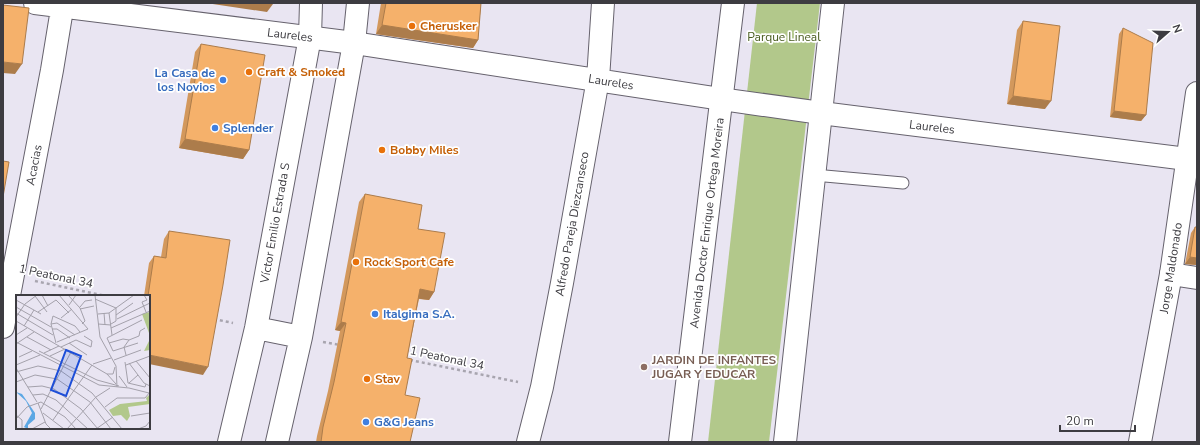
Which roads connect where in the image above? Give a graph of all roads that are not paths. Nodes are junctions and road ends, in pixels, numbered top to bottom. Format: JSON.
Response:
{"nodes":[{"id":1,"x":35,"y":3,"type":"edge"},
{"id":2,"x":311,"y":3,"type":"edge"},
{"id":3,"x":358,"y":3,"type":"edge"},
{"id":4,"x":603,"y":3,"type":"edge"},
{"id":5,"x":733,"y":3,"type":"edge"},
{"id":6,"x":833,"y":3,"type":"edge"},
{"id":7,"x":63,"y":5,"type":"edge"},
{"id":8,"x":310,"y":38,"type":"junction"},
{"id":9,"x":354,"y":43,"type":"junction"},
{"id":10,"x":598,"y":79,"type":"junction"},
{"id":11,"x":1197,"y":93,"type":"edge"},
{"id":12,"x":721,"y":99,"type":"junction"},
{"id":13,"x":821,"y":113,"type":"junction"},
{"id":14,"x":1187,"y":159,"type":"junction"},
{"id":15,"x":814,"y":175,"type":"junction"},
{"id":16,"x":903,"y":183,"type":"dead end"},
{"id":17,"x":1172,"y":274,"type":"junction"},
{"id":18,"x":1197,"y":278,"type":"edge"},
{"id":19,"x":3,"y":327,"type":"edge"},
{"id":20,"x":256,"y":328,"type":"junction"},
{"id":21,"x":301,"y":337,"type":"junction"},
{"id":22,"x":229,"y":442,"type":"edge"},
{"id":23,"x":277,"y":442,"type":"edge"},
{"id":24,"x":528,"y":442,"type":"edge"},
{"id":25,"x":680,"y":442,"type":"edge"},
{"id":26,"x":785,"y":442,"type":"edge"},
{"id":27,"x":1140,"y":442,"type":"edge"}],
"edges":[{"from":1,"to":7,"type":"street","name":"Laureles"},
{"from":2,"to":8,"type":"street","name":"Víctor Emilio Estrada S"},
{"from":3,"to":9,"type":"street"},
{"from":4,"to":10,"type":"street","name":"Alfredo Pareja Diezcanseco"},
{"from":5,"to":12,"type":"street","name":"Avenida Doctor Enrique Ortega Moreira"},
{"from":6,"to":13,"type":"street"},
{"from":7,"to":8,"type":"street","name":"Laureles"},
{"from":7,"to":19,"type":"street","name":"Acacias"},
{"from":8,"to":9,"type":"street","name":"Laureles"},
{"from":8,"to":20,"type":"street","name":"Víctor Emilio Estrada S"},
{"from":9,"to":10,"type":"street","name":"Laureles"},
{"from":9,"to":21,"type":"street"},
{"from":10,"to":12,"type":"street","name":"Laureles"},
{"from":10,"to":24,"type":"street","name":"Alfredo Pareja Diezcanseco"},
{"from":11,"to":14,"type":"street","name":"Jorge Maldonado"},
{"from":12,"to":13,"type":"street","name":"Laureles"},
{"from":12,"to":25,"type":"street","name":"Avenida Doctor Enrique Ortega Moreira"},
{"from":13,"to":14,"type":"street","name":"Laureles"},
{"from":13,"to":15,"type":"street"},
{"from":14,"to":17,"type":"street","name":"Jorge Maldonado"},
{"from":15,"to":16,"type":"lane"},
{"from":15,"to":26,"type":"street"},
{"from":17,"to":18,"type":"street"},
{"from":17,"to":27,"type":"street","name":"Jorge Maldonado"},
{"from":20,"to":21,"type":"street"},
{"from":20,"to":22,"type":"street","name":"Víctor Emilio Estrada S"},
{"from":21,"to":23,"type":"street"}]}
